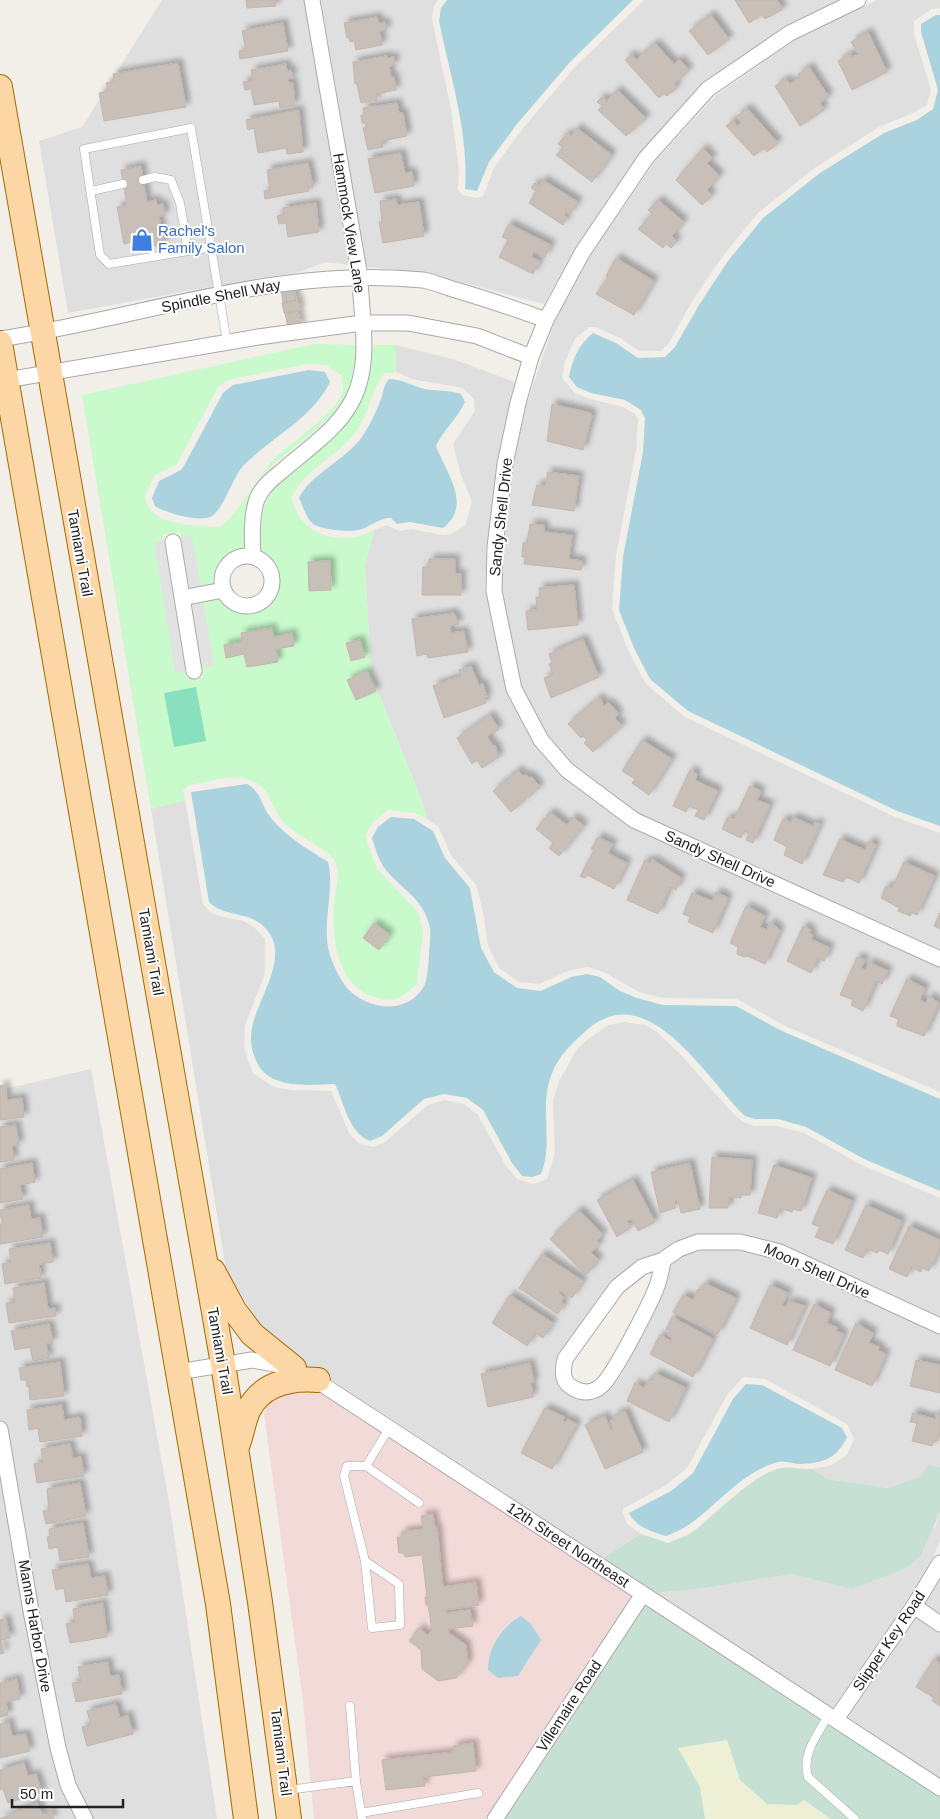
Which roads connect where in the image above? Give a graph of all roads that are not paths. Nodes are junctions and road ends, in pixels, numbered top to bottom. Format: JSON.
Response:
{"nodes":[{"id":1,"x":312,"y":0,"type":"edge"},
{"id":2,"x":858,"y":0,"type":"edge"},
{"id":3,"x":0,"y":87,"type":"edge"},
{"id":4,"x":143,"y":180,"type":"dead end"},
{"id":5,"x":123,"y":184,"type":"dead end"},
{"id":6,"x":91,"y":191,"type":"junction"},
{"id":7,"x":213,"y":247,"type":"junction"},
{"id":8,"x":188,"y":251,"type":"junction"},
{"id":9,"x":360,"y":277,"type":"junction"},
{"id":10,"x":221,"y":294,"type":"junction"},
{"id":11,"x":546,"y":320,"type":"junction"},
{"id":12,"x":362,"y":323,"type":"junction"},
{"id":13,"x":42,"y":333,"type":"junction"},
{"id":14,"x":0,"y":341,"type":"edge"},
{"id":15,"x":227,"y":342,"type":"junction"},
{"id":16,"x":531,"y":358,"type":"junction"},
{"id":17,"x":49,"y":372,"type":"junction"},
{"id":18,"x":3,"y":380,"type":"edge"},
{"id":19,"x":173,"y":542,"type":"dead end"},
{"id":20,"x":253,"y":556,"type":"junction"},
{"id":21,"x":223,"y":590,"type":"junction"},
{"id":22,"x":182,"y":598,"type":"junction"},
{"id":23,"x":194,"y":671,"type":"dead end"},
{"id":24,"x":940,"y":959,"type":"edge"},
{"id":25,"x":204,"y":1255,"type":"junction"},
{"id":26,"x":663,"y":1260,"type":"junction"},
{"id":27,"x":940,"y":1326,"type":"edge"},
{"id":28,"x":223,"y":1364,"type":"junction"},
{"id":29,"x":294,"y":1368,"type":"junction"},
{"id":30,"x":178,"y":1372,"type":"junction"},
{"id":31,"x":318,"y":1380,"type":"junction"},
{"id":32,"x":390,"y":1427,"type":"junction"},
{"id":33,"x":0,"y":1430,"type":"edge"},
{"id":34,"x":236,"y":1450,"type":"junction"},
{"id":35,"x":366,"y":1466,"type":"junction"},
{"id":36,"x":419,"y":1503,"type":"dead end"},
{"id":37,"x":7,"y":1512,"type":"edge"},
{"id":38,"x":365,"y":1561,"type":"junction"},
{"id":39,"x":940,"y":1563,"type":"edge"},
{"id":40,"x":643,"y":1594,"type":"junction"},
{"id":41,"x":914,"y":1606,"type":"junction"},
{"id":42,"x":940,"y":1624,"type":"edge"},
{"id":43,"x":350,"y":1706,"type":"dead end"},
{"id":44,"x":833,"y":1716,"type":"junction"},
{"id":45,"x":356,"y":1781,"type":"junction"},
{"id":46,"x":940,"y":1788,"type":"edge"},
{"id":47,"x":286,"y":1790,"type":"junction"},
{"id":48,"x":478,"y":1792,"type":"dead end"},
{"id":49,"x":361,"y":1816,"type":"edge"},
{"id":50,"x":85,"y":1819,"type":"edge"},
{"id":51,"x":246,"y":1819,"type":"edge"},
{"id":52,"x":289,"y":1819,"type":"edge"},
{"id":53,"x":495,"y":1819,"type":"edge"},
{"id":54,"x":855,"y":1819,"type":"edge"}],
"edges":[{"from":1,"to":9,"type":"street","name":"Hammock View Lane"},
{"from":2,"to":11,"type":"street","name":"Sandy Shell Drive"},
{"from":3,"to":13,"type":"main road","name":"Tamiami Trail"},
{"from":4,"to":8,"type":"lane"},
{"from":5,"to":6,"type":"lane"},
{"from":6,"to":7,"type":"lane"},
{"from":6,"to":8,"type":"lane"},
{"from":7,"to":8,"type":"lane"},
{"from":7,"to":10,"type":"lane"},
{"from":9,"to":10,"type":"street","name":"Spindle Shell Way"},
{"from":9,"to":11,"type":"street","name":"Spindle Shell Way"},
{"from":9,"to":12,"type":"street","name":"Hammock View Lane"},
{"from":10,"to":13,"type":"street","name":"Spindle Shell Way"},
{"from":10,"to":15,"type":"lane"},
{"from":11,"to":16,"type":"street","name":"Sandy Shell Drive"},
{"from":12,"to":15,"type":"street"},
{"from":12,"to":16,"type":"street"},
{"from":12,"to":20,"type":"street","name":"Hammock View Lane"},
{"from":13,"to":14,"type":"street","name":"Spindle Shell Way"},
{"from":13,"to":17,"type":"main road","name":"Tamiami Trail"},
{"from":14,"to":18,"type":"main road"},
{"from":15,"to":17,"type":"street"},
{"from":16,"to":24,"type":"street","name":"Sandy Shell Drive"},
{"from":17,"to":18,"type":"street"},
{"from":17,"to":25,"type":"main road","name":"Tamiami Trail"},
{"from":18,"to":30,"type":"main road"},
{"from":19,"to":22,"type":"street"},
{"from":20,"to":21,"type":"street"},
{"from":20,"to":21,"type":"street"},
{"from":21,"to":22,"type":"street"},
{"from":22,"to":23,"type":"street"},
{"from":25,"to":28,"type":"main road","name":"Tamiami Trail"},
{"from":25,"to":29,"type":"main road"},
{"from":26,"to":26,"type":"street","name":"Moon Shell Drive"},
{"from":26,"to":27,"type":"street","name":"Moon Shell Drive"},
{"from":28,"to":29,"type":"street","name":"12th Street Northeast"},
{"from":28,"to":30,"type":"street","name":"12th Street Northeast"},
{"from":28,"to":34,"type":"main road","name":"Tamiami Trail"},
{"from":29,"to":31,"type":"street","name":"12th Street Northeast"},
{"from":30,"to":51,"type":"main road"},
{"from":31,"to":32,"type":"street","name":"12th Street Northeast"},
{"from":31,"to":34,"type":"main road"},
{"from":32,"to":35,"type":"lane"},
{"from":32,"to":40,"type":"street","name":"12th Street Northeast"},
{"from":33,"to":37,"type":"street","name":"Manns Harbor Drive"},
{"from":34,"to":47,"type":"main road","name":"Tamiami Trail"},
{"from":35,"to":36,"type":"lane"},
{"from":35,"to":38,"type":"lane"},
{"from":37,"to":50,"type":"street","name":"Manns Harbor Drive"},
{"from":38,"to":38,"type":"lane"},
{"from":39,"to":41,"type":"street","name":"Slipper Key Road"},
{"from":40,"to":44,"type":"street","name":"12th Street Northeast"},
{"from":40,"to":53,"type":"street","name":"Villemaire Road"},
{"from":41,"to":42,"type":"street"},
{"from":41,"to":44,"type":"street","name":"Slipper Key Road"},
{"from":43,"to":45,"type":"lane"},
{"from":44,"to":46,"type":"street","name":"12th Street Northeast"},
{"from":44,"to":54,"type":"lane"},
{"from":45,"to":47,"type":"lane"},
{"from":45,"to":49,"type":"lane"},
{"from":47,"to":52,"type":"main road","name":"Tamiami Trail"},
{"from":48,"to":49,"type":"lane"}]}
